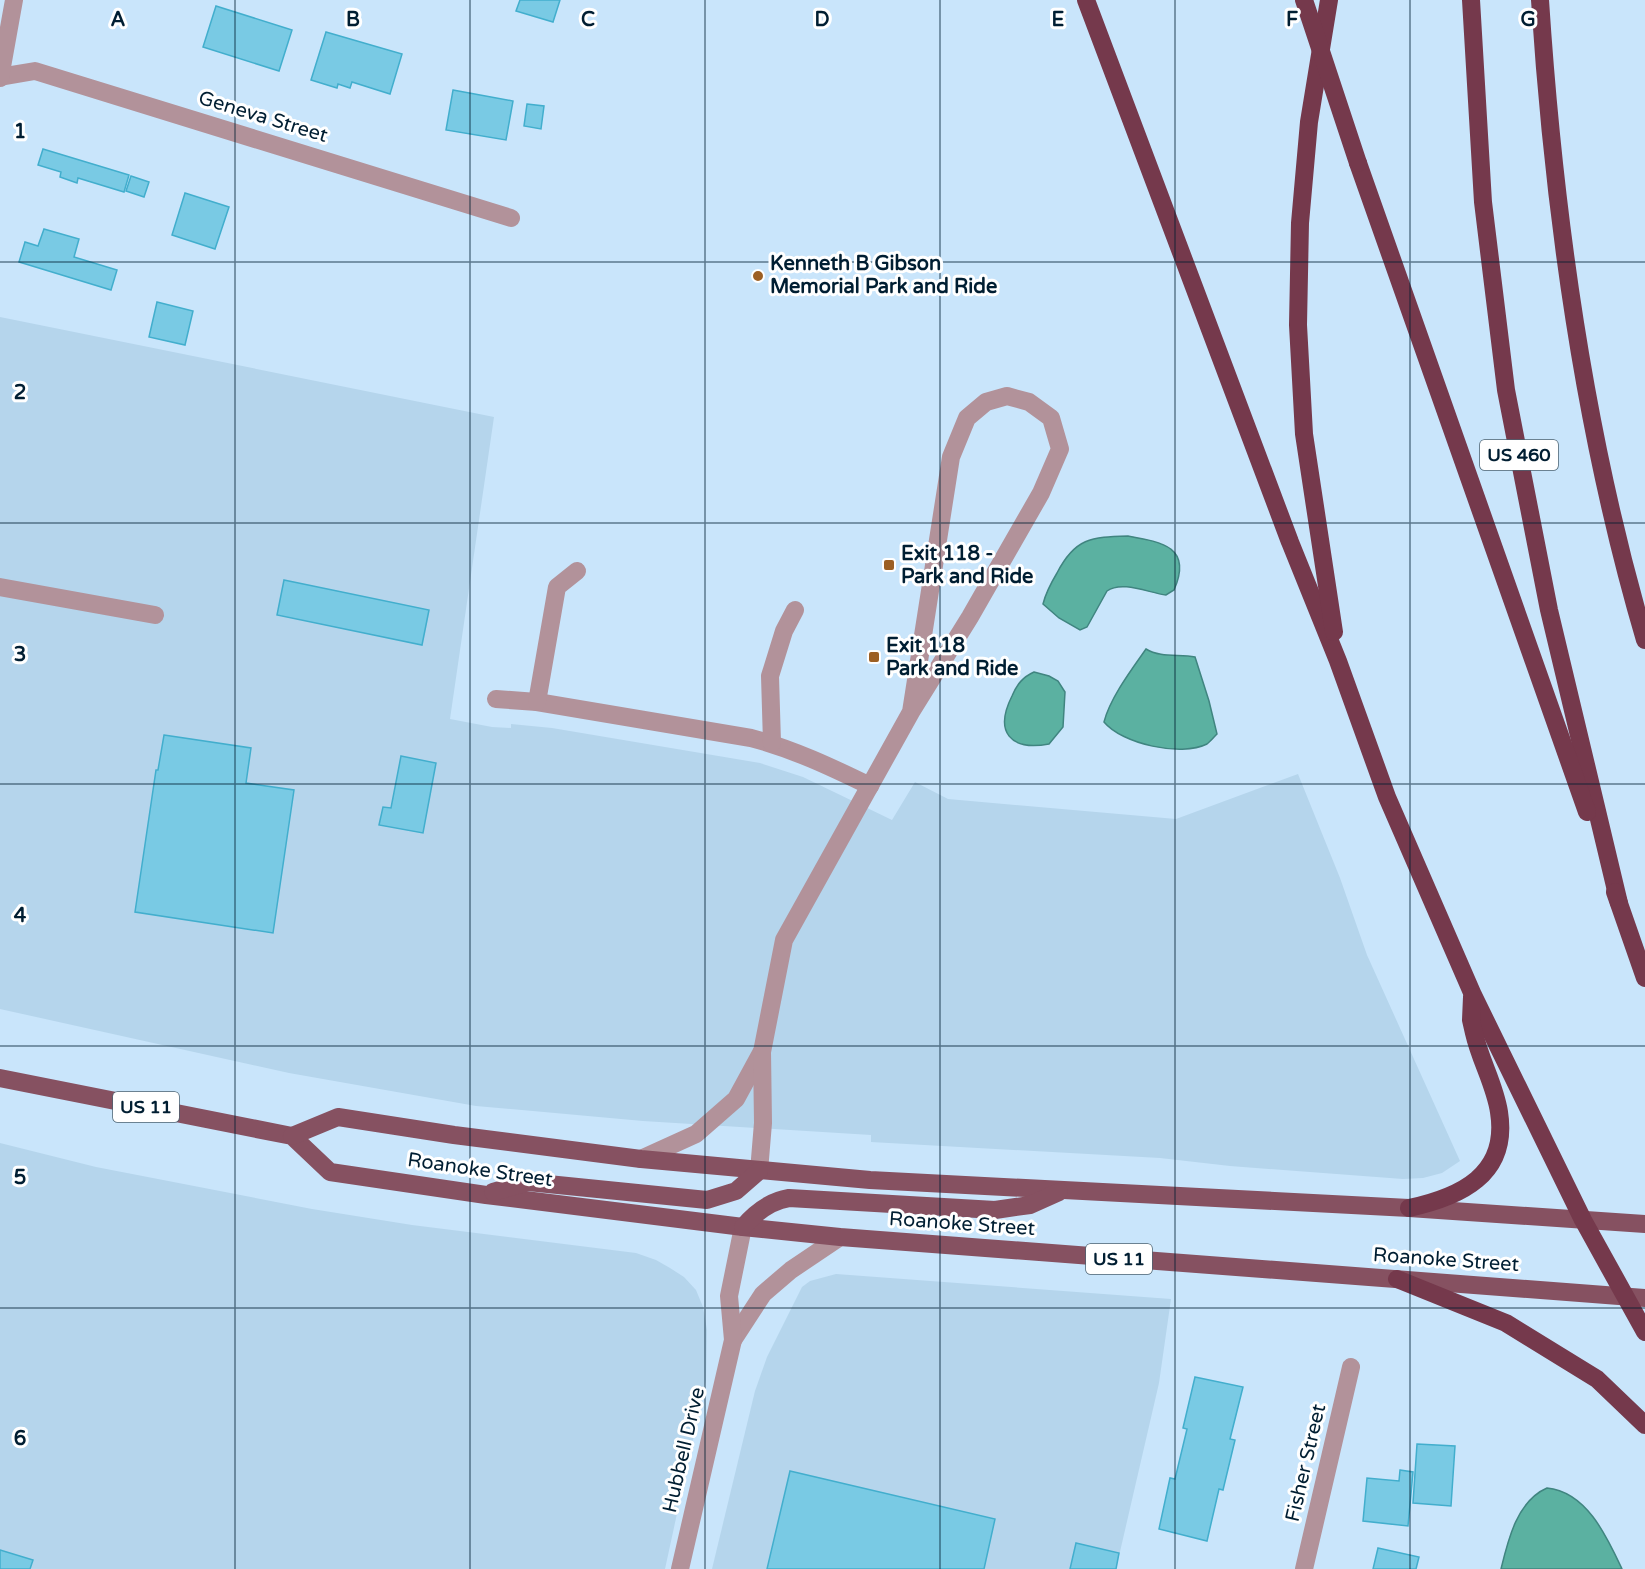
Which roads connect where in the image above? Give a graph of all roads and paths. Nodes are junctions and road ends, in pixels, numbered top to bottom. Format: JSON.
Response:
{"nodes":[{"id":1,"x":14,"y":0,"type":"edge"},
{"id":2,"x":1086,"y":0,"type":"edge"},
{"id":3,"x":1304,"y":0,"type":"edge"},
{"id":4,"x":1329,"y":0,"type":"edge"},
{"id":5,"x":1472,"y":0,"type":"edge"},
{"id":6,"x":1540,"y":0,"type":"edge"},
{"id":7,"x":0,"y":77,"type":"edge"},
{"id":8,"x":512,"y":218,"type":"dead end"},
{"id":9,"x":577,"y":571,"type":"dead end"},
{"id":10,"x":0,"y":587,"type":"edge"},
{"id":11,"x":795,"y":610,"type":"dead end"},
{"id":12,"x":155,"y":615,"type":"dead end"},
{"id":13,"x":1645,"y":640,"type":"edge"},
{"id":14,"x":1338,"y":660,"type":"junction"},
{"id":15,"x":496,"y":699,"type":"dead end"},
{"id":16,"x":537,"y":702,"type":"junction"},
{"id":17,"x":911,"y":712,"type":"junction"},
{"id":18,"x":772,"y":743,"type":"junction"},
{"id":19,"x":870,"y":786,"type":"junction"},
{"id":20,"x":1619,"y":903,"type":"junction"},
{"id":21,"x":1645,"y":978,"type":"edge"},
{"id":22,"x":1473,"y":995,"type":"junction"},
{"id":23,"x":762,"y":1052,"type":"junction"},
{"id":24,"x":0,"y":1078,"type":"edge"},
{"id":25,"x":292,"y":1136,"type":"junction"},
{"id":26,"x":641,"y":1159,"type":"junction"},
{"id":27,"x":759,"y":1171,"type":"junction"},
{"id":28,"x":1063,"y":1190,"type":"junction"},
{"id":29,"x":486,"y":1195,"type":"junction"},
{"id":30,"x":1409,"y":1208,"type":"junction"},
{"id":31,"x":1583,"y":1220,"type":"junction"},
{"id":32,"x":1645,"y":1224,"type":"edge"},
{"id":33,"x":742,"y":1227,"type":"junction"},
{"id":34,"x":840,"y":1237,"type":"junction"},
{"id":35,"x":1397,"y":1279,"type":"junction"},
{"id":36,"x":1636,"y":1298,"type":"edge"},
{"id":37,"x":1645,"y":1332,"type":"edge"},
{"id":38,"x":733,"y":1340,"type":"junction"},
{"id":39,"x":1351,"y":1366,"type":"dead end"},
{"id":40,"x":1645,"y":1425,"type":"edge"},
{"id":41,"x":680,"y":1569,"type":"edge"},
{"id":42,"x":1304,"y":1569,"type":"edge"}],
"edges":[{"from":1,"to":7,"type":"street"},
{"from":2,"to":14,"type":"highway"},
{"from":3,"to":20,"type":"highway","number":"US 460","bridge":true},
{"from":4,"to":14,"type":"highway"},
{"from":5,"to":20,"type":"highway","number":"US 460"},
{"from":6,"to":13,"type":"highway"},
{"from":7,"to":8,"type":"street","name":"Geneva Street"},
{"from":9,"to":16,"type":"street"},
{"from":10,"to":12,"type":"street"},
{"from":11,"to":18,"type":"street"},
{"from":14,"to":22,"type":"highway"},
{"from":15,"to":16,"type":"street"},
{"from":16,"to":18,"type":"street"},
{"from":17,"to":17,"type":"street"},
{"from":17,"to":19,"type":"street"},
{"from":18,"to":19,"type":"street"},
{"from":19,"to":23,"type":"street"},
{"from":20,"to":21,"type":"highway","number":"US 460"},
{"from":22,"to":30,"type":"highway"},
{"from":22,"to":31,"type":"highway"},
{"from":23,"to":26,"type":"street"},
{"from":23,"to":27,"type":"street"},
{"from":24,"to":25,"type":"main road","number":"US 11"},
{"from":25,"to":26,"type":"main road","name":"Roanoke Street"},
{"from":25,"to":29,"type":"main road","name":"Roanoke Street","number":"US 11"},
{"from":26,"to":27,"type":"main road","name":"Roanoke Street"},
{"from":27,"to":28,"type":"main road","name":"Roanoke Street"},
{"from":27,"to":29,"type":"main road"},
{"from":28,"to":30,"type":"main road","name":"Roanoke Street"},
{"from":28,"to":33,"type":"main road"},
{"from":29,"to":33,"type":"main road","name":"Roanoke Street","number":"US 11"},
{"from":30,"to":31,"type":"main road","name":"Roanoke Street"},
{"from":31,"to":32,"type":"main road","name":"Roanoke Street"},
{"from":31,"to":36,"type":"highway"},
{"from":33,"to":34,"type":"main road","name":"Roanoke Street","number":"US 11"},
{"from":33,"to":38,"type":"street","name":"Hubbell Drive"},
{"from":34,"to":35,"type":"main road","name":"Roanoke Street","number":"US 11"},
{"from":34,"to":38,"type":"street","name":"Hubbell Drive"},
{"from":35,"to":36,"type":"main road","name":"Roanoke Street","number":"US 11"},
{"from":35,"to":40,"type":"highway"},
{"from":36,"to":37,"type":"highway"},
{"from":38,"to":41,"type":"street","name":"Hubbell Drive"},
{"from":39,"to":42,"type":"street","name":"Fisher Street"}]}
